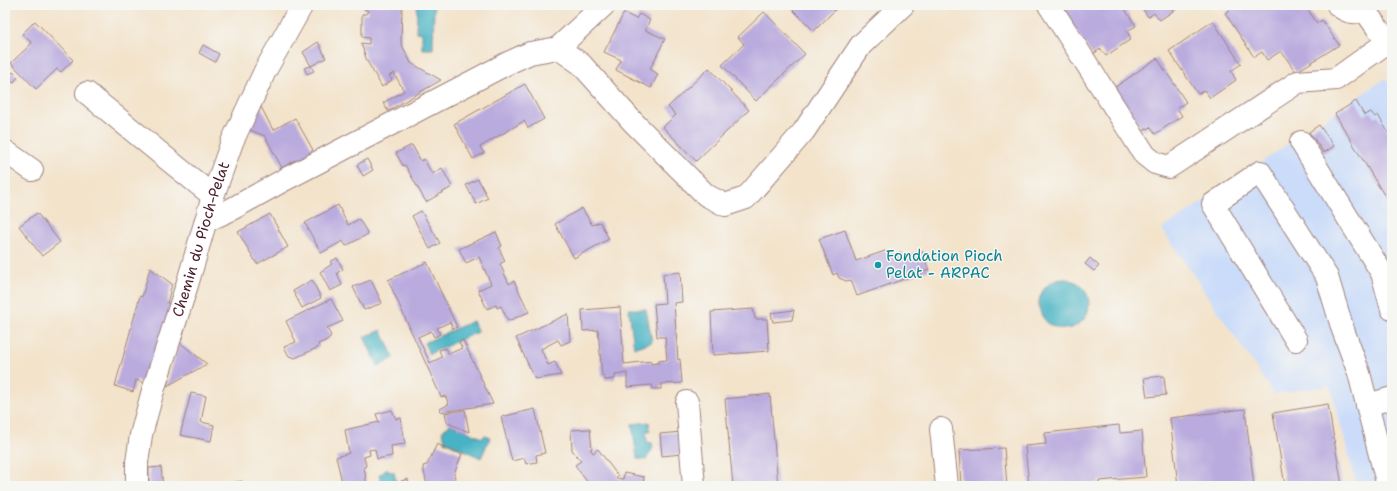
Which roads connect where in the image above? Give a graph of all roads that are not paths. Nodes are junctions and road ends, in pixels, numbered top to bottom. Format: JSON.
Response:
{"nodes":[{"id":1,"x":302,"y":5,"type":"edge"},
{"id":2,"x":604,"y":5,"type":"edge"},
{"id":3,"x":903,"y":5,"type":"edge"},
{"id":4,"x":1049,"y":5,"type":"edge"},
{"id":5,"x":1338,"y":5,"type":"edge"},
{"id":6,"x":1365,"y":7,"type":"edge"},
{"id":7,"x":1390,"y":42,"type":"edge"},
{"id":8,"x":558,"y":48,"type":"junction"},
{"id":9,"x":88,"y":93,"type":"dead end"},
{"id":10,"x":1301,"y":142,"type":"dead end"},
{"id":11,"x":5,"y":151,"type":"edge"},
{"id":12,"x":32,"y":170,"type":"dead end"},
{"id":13,"x":213,"y":196,"type":"junction"},
{"id":14,"x":206,"y":221,"type":"junction"},
{"id":15,"x":1392,"y":308,"type":"edge"},
{"id":16,"x":1296,"y":340,"type":"dead end"},
{"id":17,"x":1392,"y":398,"type":"edge"},
{"id":18,"x":686,"y":402,"type":"dead end"},
{"id":19,"x":1367,"y":405,"type":"junction"},
{"id":20,"x":941,"y":429,"type":"dead end"},
{"id":21,"x":137,"y":486,"type":"edge"},
{"id":22,"x":694,"y":486,"type":"edge"},
{"id":23,"x":947,"y":486,"type":"edge"},
{"id":24,"x":1388,"y":486,"type":"edge"}],
"edges":[{"from":1,"to":13,"type":"street","name":"Chemin du Pioch-Pelat"},
{"from":2,"to":8,"type":"street"},
{"from":3,"to":8,"type":"street"},
{"from":4,"to":7,"type":"street"},
{"from":5,"to":6,"type":"street"},
{"from":6,"to":7,"type":"street"},
{"from":8,"to":14,"type":"street"},
{"from":9,"to":13,"type":"street"},
{"from":10,"to":15,"type":"street"},
{"from":11,"to":12,"type":"street"},
{"from":13,"to":14,"type":"street","name":"Chemin du Pioch-Pelat"},
{"from":14,"to":21,"type":"street","name":"Chemin du Pioch-Pelat"},
{"from":16,"to":19,"type":"street"},
{"from":17,"to":19,"type":"street"},
{"from":18,"to":22,"type":"street"},
{"from":19,"to":24,"type":"street"},
{"from":20,"to":23,"type":"street"}]}
